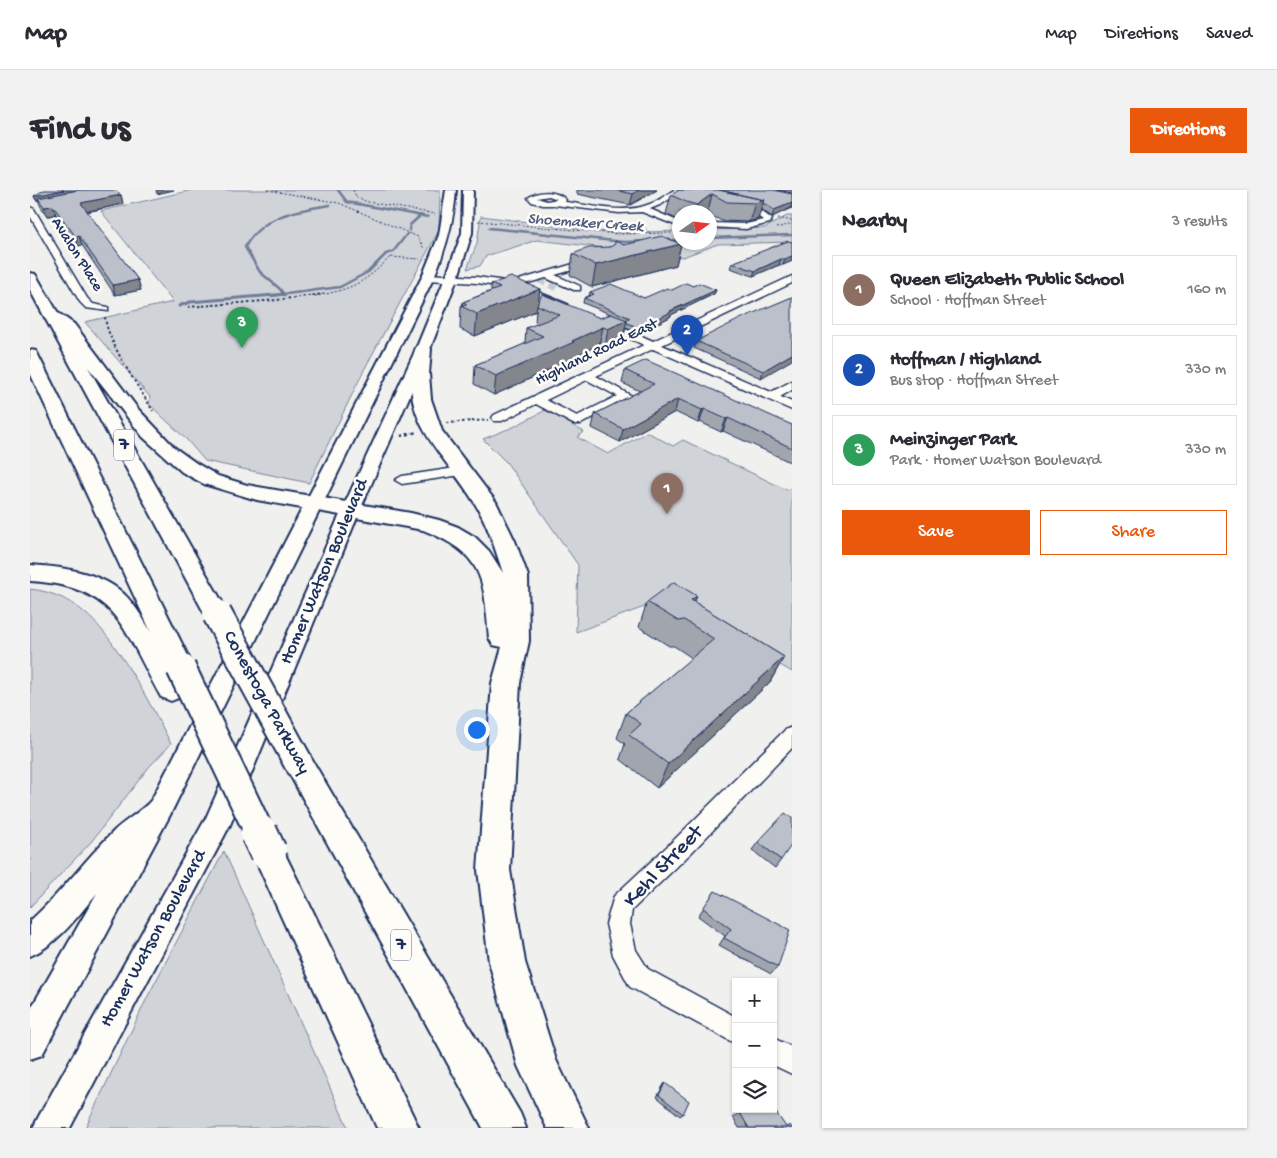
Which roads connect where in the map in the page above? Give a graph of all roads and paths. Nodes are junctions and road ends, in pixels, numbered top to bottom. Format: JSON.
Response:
{"nodes":[{"id":1,"x":268,"y":190,"type":"edge"},
{"id":2,"x":353,"y":190,"type":"edge"},
{"id":3,"x":451,"y":190,"type":"edge"},
{"id":4,"x":468,"y":190,"type":"edge"},
{"id":5,"x":680,"y":194,"type":"edge"},
{"id":6,"x":557,"y":203,"type":"dead end"},
{"id":7,"x":32,"y":206,"type":"edge"},
{"id":8,"x":725,"y":207,"type":"edge"},
{"id":9,"x":642,"y":209,"type":"junction"},
{"id":10,"x":450,"y":217,"type":"junction"},
{"id":11,"x":634,"y":219,"type":"dead end"},
{"id":12,"x":468,"y":220,"type":"junction"},
{"id":13,"x":672,"y":221,"type":"edge"},
{"id":14,"x":717,"y":226,"type":"edge"},
{"id":15,"x":672,"y":233,"type":"edge"},
{"id":16,"x":651,"y":234,"type":"junction"},
{"id":17,"x":421,"y":256,"type":"junction"},
{"id":18,"x":600,"y":261,"type":"edge"},
{"id":19,"x":423,"y":272,"type":"junction"},
{"id":20,"x":540,"y":276,"type":"junction"},
{"id":21,"x":30,"y":277,"type":"edge"},
{"id":22,"x":451,"y":278,"type":"junction"},
{"id":23,"x":792,"y":279,"type":"edge"},
{"id":24,"x":515,"y":286,"type":"junction"},
{"id":25,"x":577,"y":288,"type":"dead end"},
{"id":26,"x":498,"y":295,"type":"edge"},
{"id":27,"x":188,"y":307,"type":"dead end"},
{"id":28,"x":104,"y":309,"type":"joint"},
{"id":29,"x":572,"y":310,"type":"edge"},
{"id":30,"x":54,"y":318,"type":"junction"},
{"id":31,"x":597,"y":321,"type":"edge"},
{"id":32,"x":651,"y":344,"type":"junction"},
{"id":33,"x":423,"y":349,"type":"junction"},
{"id":34,"x":30,"y":356,"type":"edge"},
{"id":35,"x":588,"y":376,"type":"junction"},
{"id":36,"x":792,"y":385,"type":"edge"},
{"id":37,"x":771,"y":397,"type":"junction"},
{"id":38,"x":537,"y":400,"type":"junction"},
{"id":39,"x":792,"y":406,"type":"edge"},
{"id":40,"x":158,"y":418,"type":"dead end"},
{"id":41,"x":498,"y":418,"type":"dead end"},
{"id":42,"x":462,"y":471,"type":"junction"},
{"id":43,"x":402,"y":480,"type":"dead end"},
{"id":44,"x":318,"y":497,"type":"junction"},
{"id":45,"x":351,"y":510,"type":"junction"},
{"id":46,"x":30,"y":573,"type":"edge"},
{"id":47,"x":176,"y":679,"type":"junction"},
{"id":48,"x":506,"y":683,"type":"junction"},
{"id":49,"x":792,"y":735,"type":"edge"},
{"id":50,"x":161,"y":807,"type":"junction"},
{"id":51,"x":30,"y":941,"type":"edge"},
{"id":52,"x":732,"y":1029,"type":"edge"},
{"id":53,"x":30,"y":1043,"type":"edge"},
{"id":54,"x":777,"y":1053,"type":"edge"},
{"id":55,"x":792,"y":1062,"type":"edge"},
{"id":56,"x":51,"y":1128,"type":"edge"},
{"id":57,"x":398,"y":1128,"type":"edge"},
{"id":58,"x":505,"y":1128,"type":"edge"},
{"id":59,"x":568,"y":1128,"type":"edge"}],
"edges":[{"from":1,"to":17,"type":"path"},
{"from":2,"to":10,"type":"path"},
{"from":3,"to":10,"type":"main road","name":"Homer Watson Boulevard"},
{"from":4,"to":12,"type":"main road","name":"Homer Watson Boulevard"},
{"from":5,"to":9,"type":"street"},
{"from":6,"to":9,"type":"street"},
{"from":7,"to":28,"type":"street","name":"Avalon Place"},
{"from":8,"to":14,"type":"street"},
{"from":9,"to":13,"type":"street"},
{"from":10,"to":19,"type":"main road","name":"Homer Watson Boulevard"},
{"from":11,"to":16,"type":"path"},
{"from":12,"to":16,"type":"path"},
{"from":12,"to":22,"type":"main road","name":"Homer Watson Boulevard"},
{"from":15,"to":16,"type":"path"},
{"from":17,"to":19,"type":"path"},
{"from":17,"to":27,"type":"path"},
{"from":18,"to":20,"type":"street"},
{"from":19,"to":22,"type":"street"},
{"from":19,"to":44,"type":"main road","name":"Homer Watson Boulevard"},
{"from":20,"to":24,"type":"street"},
{"from":20,"to":25,"type":"street"},
{"from":21,"to":30,"type":"highway","name":"Conestoga Parkway","number":"7"},
{"from":22,"to":24,"type":"street"},
{"from":22,"to":33,"type":"main road","name":"Homer Watson Boulevard"},
{"from":23,"to":32,"type":"street","name":"Highland Road East"},
{"from":24,"to":26,"type":"street"},
{"from":24,"to":29,"type":"street"},
{"from":28,"to":40,"type":"path"},
{"from":30,"to":44,"type":"highway"},
{"from":30,"to":58,"type":"highway","name":"Conestoga Parkway","number":"7","bridge":true},
{"from":31,"to":32,"type":"street"},
{"from":32,"to":35,"type":"street","name":"Highland Road East"},
{"from":32,"to":37,"type":"street"},
{"from":33,"to":42,"type":"highway"},
{"from":33,"to":45,"type":"main road","name":"Homer Watson Boulevard"},
{"from":34,"to":47,"type":"highway"},
{"from":35,"to":38,"type":"street","name":"Highland Road East"},
{"from":35,"to":38,"type":"street"},
{"from":36,"to":37,"type":"street"},
{"from":37,"to":39,"type":"street"},
{"from":38,"to":41,"type":"street","name":"Highland Road East"},
{"from":42,"to":43,"type":"street"},
{"from":42,"to":48,"type":"highway"},
{"from":44,"to":45,"type":"highway"},
{"from":44,"to":50,"type":"main road","name":"Homer Watson Boulevard"},
{"from":45,"to":48,"type":"highway"},
{"from":45,"to":56,"type":"main road","name":"Homer Watson Boulevard"},
{"from":46,"to":47,"type":"highway"},
{"from":47,"to":57,"type":"highway","bridge":true},
{"from":48,"to":59,"type":"highway"},
{"from":49,"to":52,"type":"street","name":"Kehl Street"},
{"from":50,"to":51,"type":"main road"},
{"from":50,"to":53,"type":"main road","name":"Homer Watson Boulevard"},
{"from":54,"to":55,"type":"street"}]}
